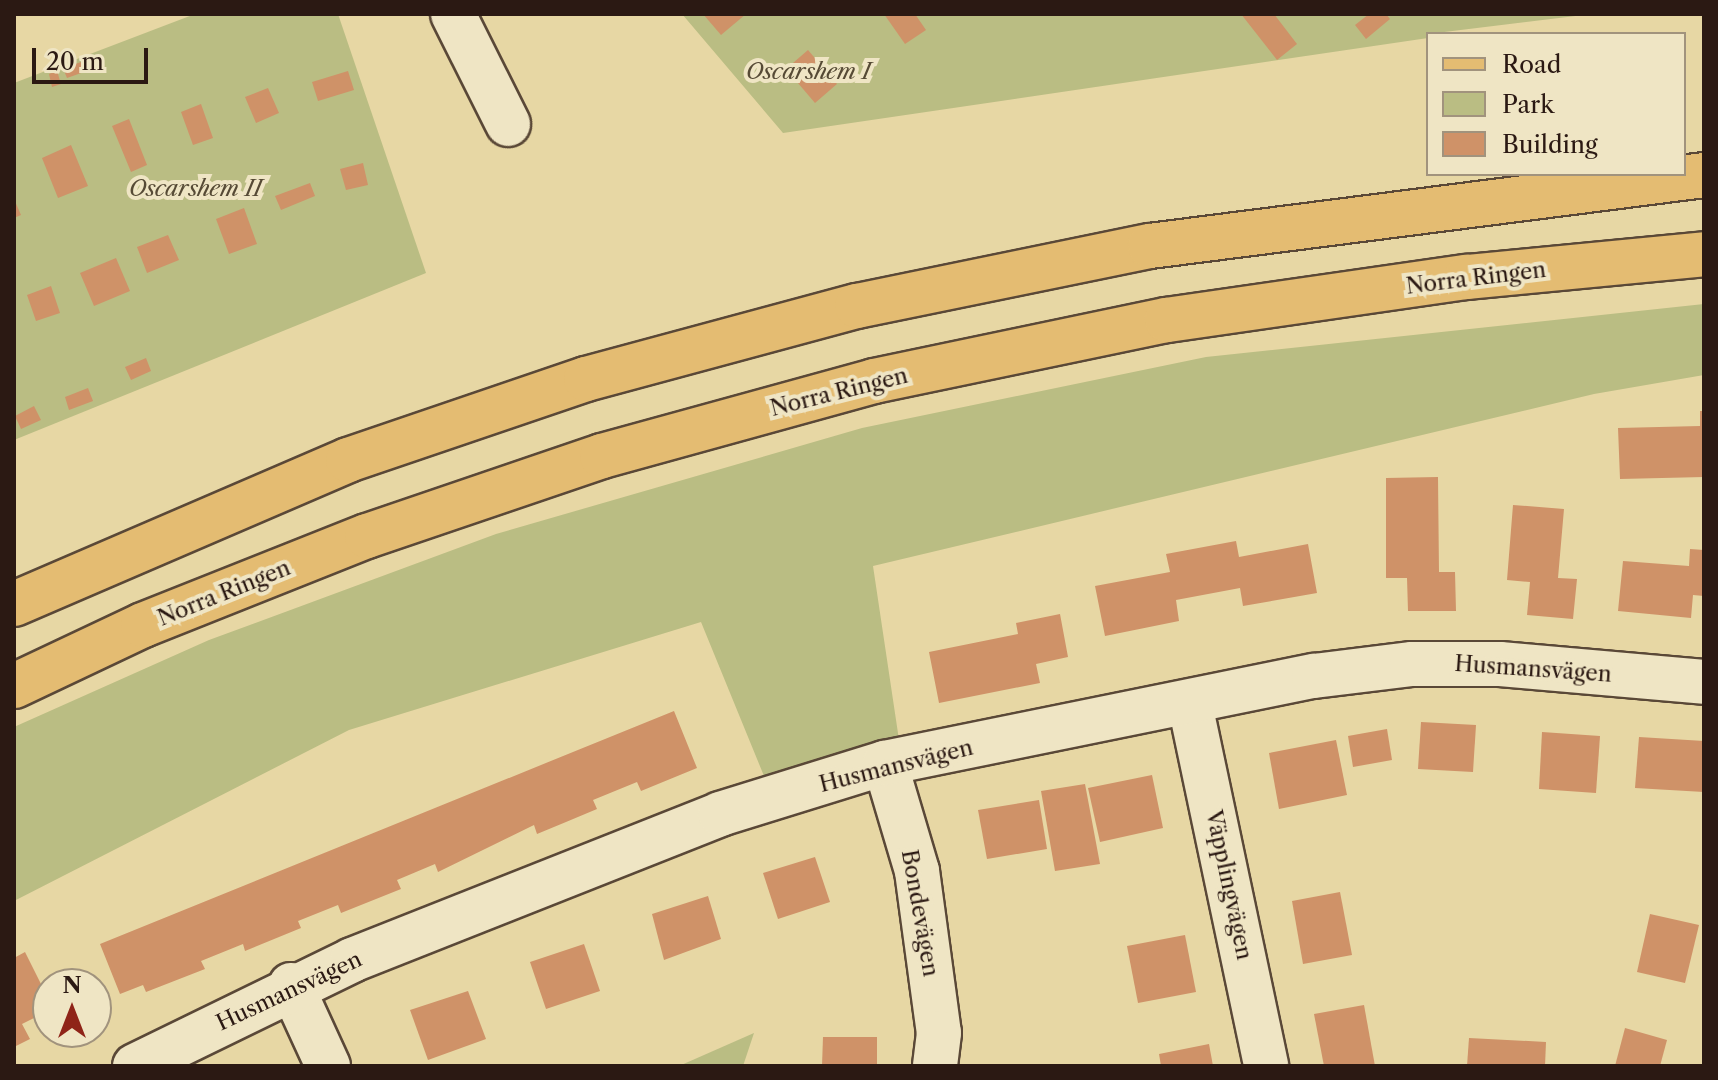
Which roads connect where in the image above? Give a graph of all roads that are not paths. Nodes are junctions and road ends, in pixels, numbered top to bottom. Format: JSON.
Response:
{"nodes":[{"id":1,"x":453,"y":14,"type":"edge"},
{"id":2,"x":508,"y":124,"type":"dead end"},
{"id":3,"x":1704,"y":175,"type":"edge"},
{"id":4,"x":1704,"y":254,"type":"edge"},
{"id":5,"x":14,"y":604,"type":"edge"},
{"id":6,"x":1704,"y":682,"type":"edge"},
{"id":7,"x":14,"y":686,"type":"edge"},
{"id":8,"x":1190,"y":704,"type":"junction"},
{"id":9,"x":885,"y":763,"type":"junction"},
{"id":10,"x":291,"y":985,"type":"junction"},
{"id":11,"x":135,"y":1066,"type":"edge"},
{"id":12,"x":328,"y":1066,"type":"edge"},
{"id":13,"x":935,"y":1066,"type":"edge"},
{"id":14,"x":1266,"y":1066,"type":"edge"}],
"edges":[{"from":1,"to":2,"type":"street"},
{"from":3,"to":5,"type":"main road"},
{"from":4,"to":7,"type":"main road","name":"Norra Ringen"},
{"from":6,"to":8,"type":"street","name":"Husmansvägen"},
{"from":8,"to":9,"type":"street","name":"Husmansvägen"},
{"from":8,"to":14,"type":"street","name":"Väpplingvägen"},
{"from":9,"to":10,"type":"street","name":"Husmansvägen"},
{"from":9,"to":13,"type":"street","name":"Bondevägen"},
{"from":10,"to":11,"type":"street","name":"Husmansvägen"},
{"from":10,"to":12,"type":"street"}]}
